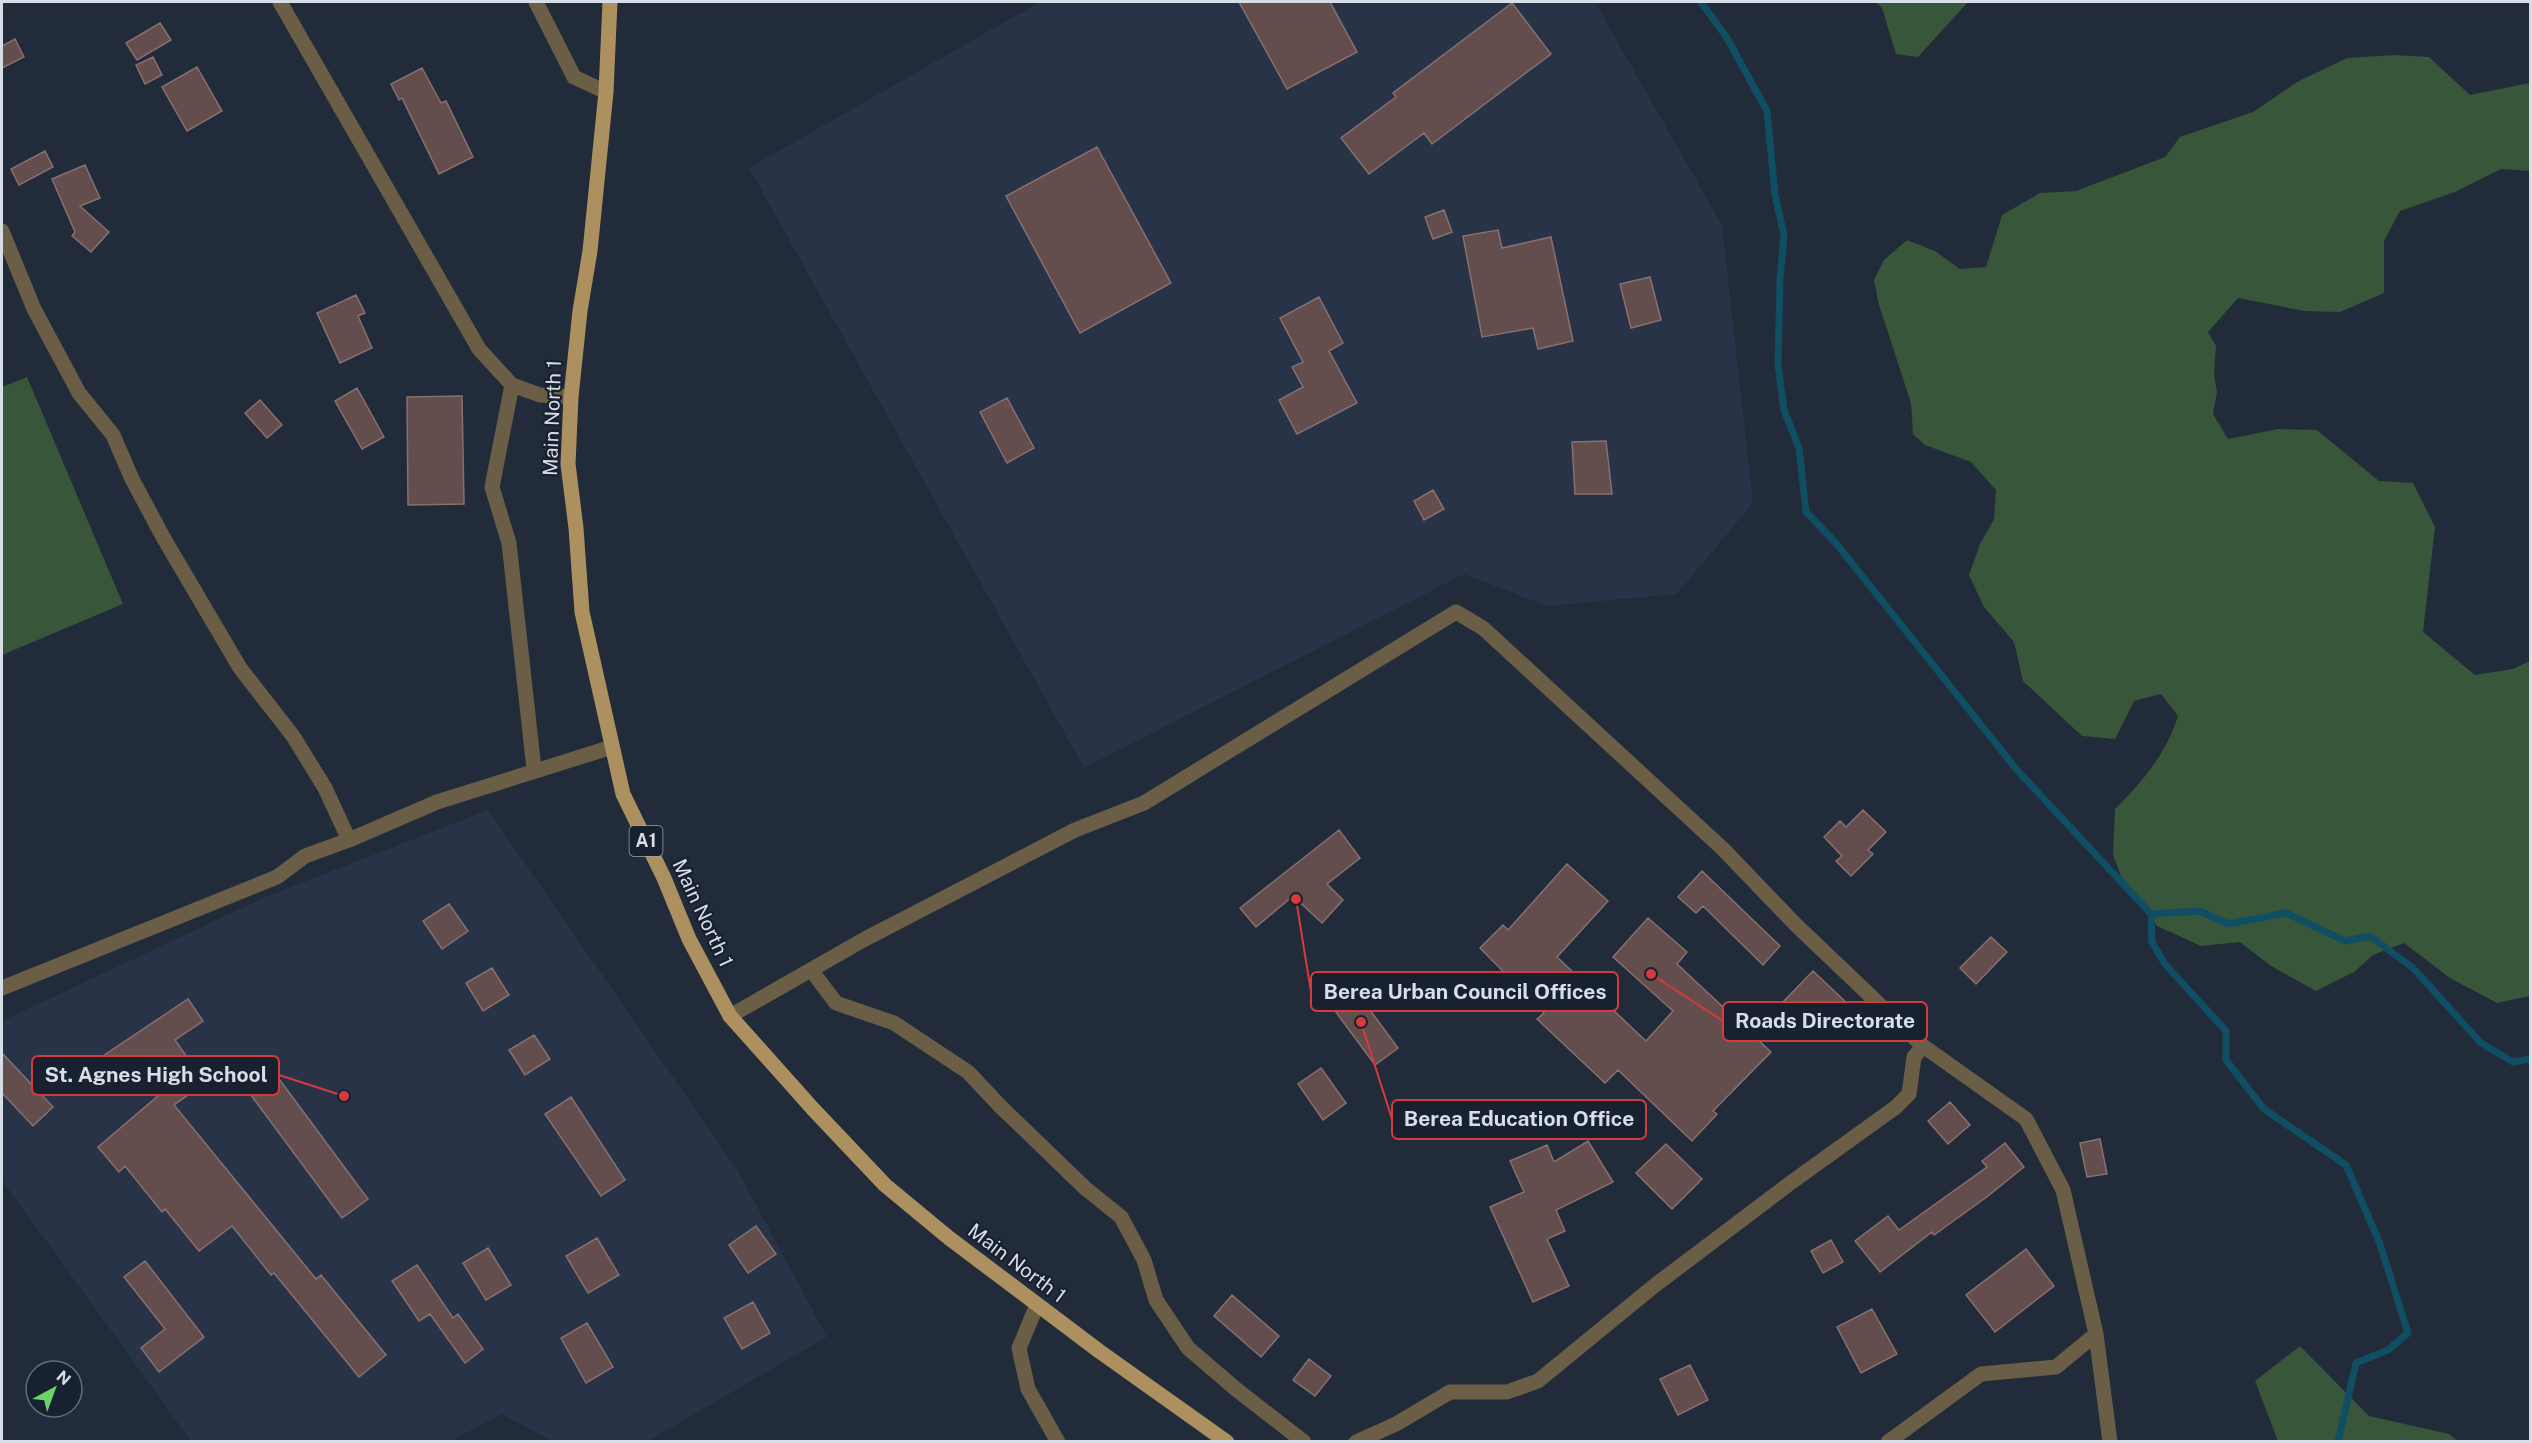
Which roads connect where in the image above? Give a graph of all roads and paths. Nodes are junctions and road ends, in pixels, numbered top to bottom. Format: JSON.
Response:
{"nodes":[{"id":1,"x":280,"y":2,"type":"edge"},
{"id":2,"x":536,"y":2,"type":"edge"},
{"id":3,"x":610,"y":2,"type":"edge"},
{"id":4,"x":606,"y":92,"type":"junction"},
{"id":5,"x":2,"y":231,"type":"edge"},
{"id":6,"x":512,"y":385,"type":"junction"},
{"id":7,"x":571,"y":397,"type":"junction"},
{"id":8,"x":612,"y":747,"type":"junction"},
{"id":9,"x":534,"y":770,"type":"junction"},
{"id":10,"x":349,"y":840,"type":"junction"},
{"id":11,"x":811,"y":970,"type":"junction"},
{"id":12,"x":2,"y":988,"type":"edge"},
{"id":13,"x":730,"y":1016,"type":"junction"},
{"id":14,"x":1923,"y":1046,"type":"junction"},
{"id":15,"x":1037,"y":1305,"type":"junction"},
{"id":16,"x":2096,"y":1334,"type":"junction"},
{"id":17,"x":1058,"y":1442,"type":"edge"},
{"id":18,"x":1227,"y":1442,"type":"edge"},
{"id":19,"x":1304,"y":1442,"type":"edge"},
{"id":20,"x":1356,"y":1442,"type":"edge"},
{"id":21,"x":1888,"y":1442,"type":"edge"},
{"id":22,"x":2110,"y":1442,"type":"edge"}],
"edges":[{"from":1,"to":6,"type":"street"},
{"from":2,"to":4,"type":"street"},
{"from":3,"to":4,"type":"main road","name":"Main North 1","number":"A1"},
{"from":4,"to":7,"type":"main road","name":"Main North 1","number":"A1"},
{"from":5,"to":10,"type":"street"},
{"from":6,"to":7,"type":"street"},
{"from":6,"to":9,"type":"street"},
{"from":7,"to":8,"type":"main road","name":"Main North 1","number":"A1"},
{"from":8,"to":9,"type":"street"},
{"from":8,"to":13,"type":"main road","name":"Main North 1","number":"A1"},
{"from":9,"to":10,"type":"street"},
{"from":10,"to":12,"type":"street"},
{"from":11,"to":13,"type":"street"},
{"from":11,"to":14,"type":"street"},
{"from":11,"to":19,"type":"street"},
{"from":13,"to":15,"type":"main road","name":"Main North 1","number":"A1"},
{"from":14,"to":16,"type":"street"},
{"from":14,"to":20,"type":"street"},
{"from":15,"to":17,"type":"street"},
{"from":15,"to":18,"type":"main road","name":"Main North 1","number":"A1"},
{"from":16,"to":21,"type":"street"},
{"from":16,"to":22,"type":"street"}]}
